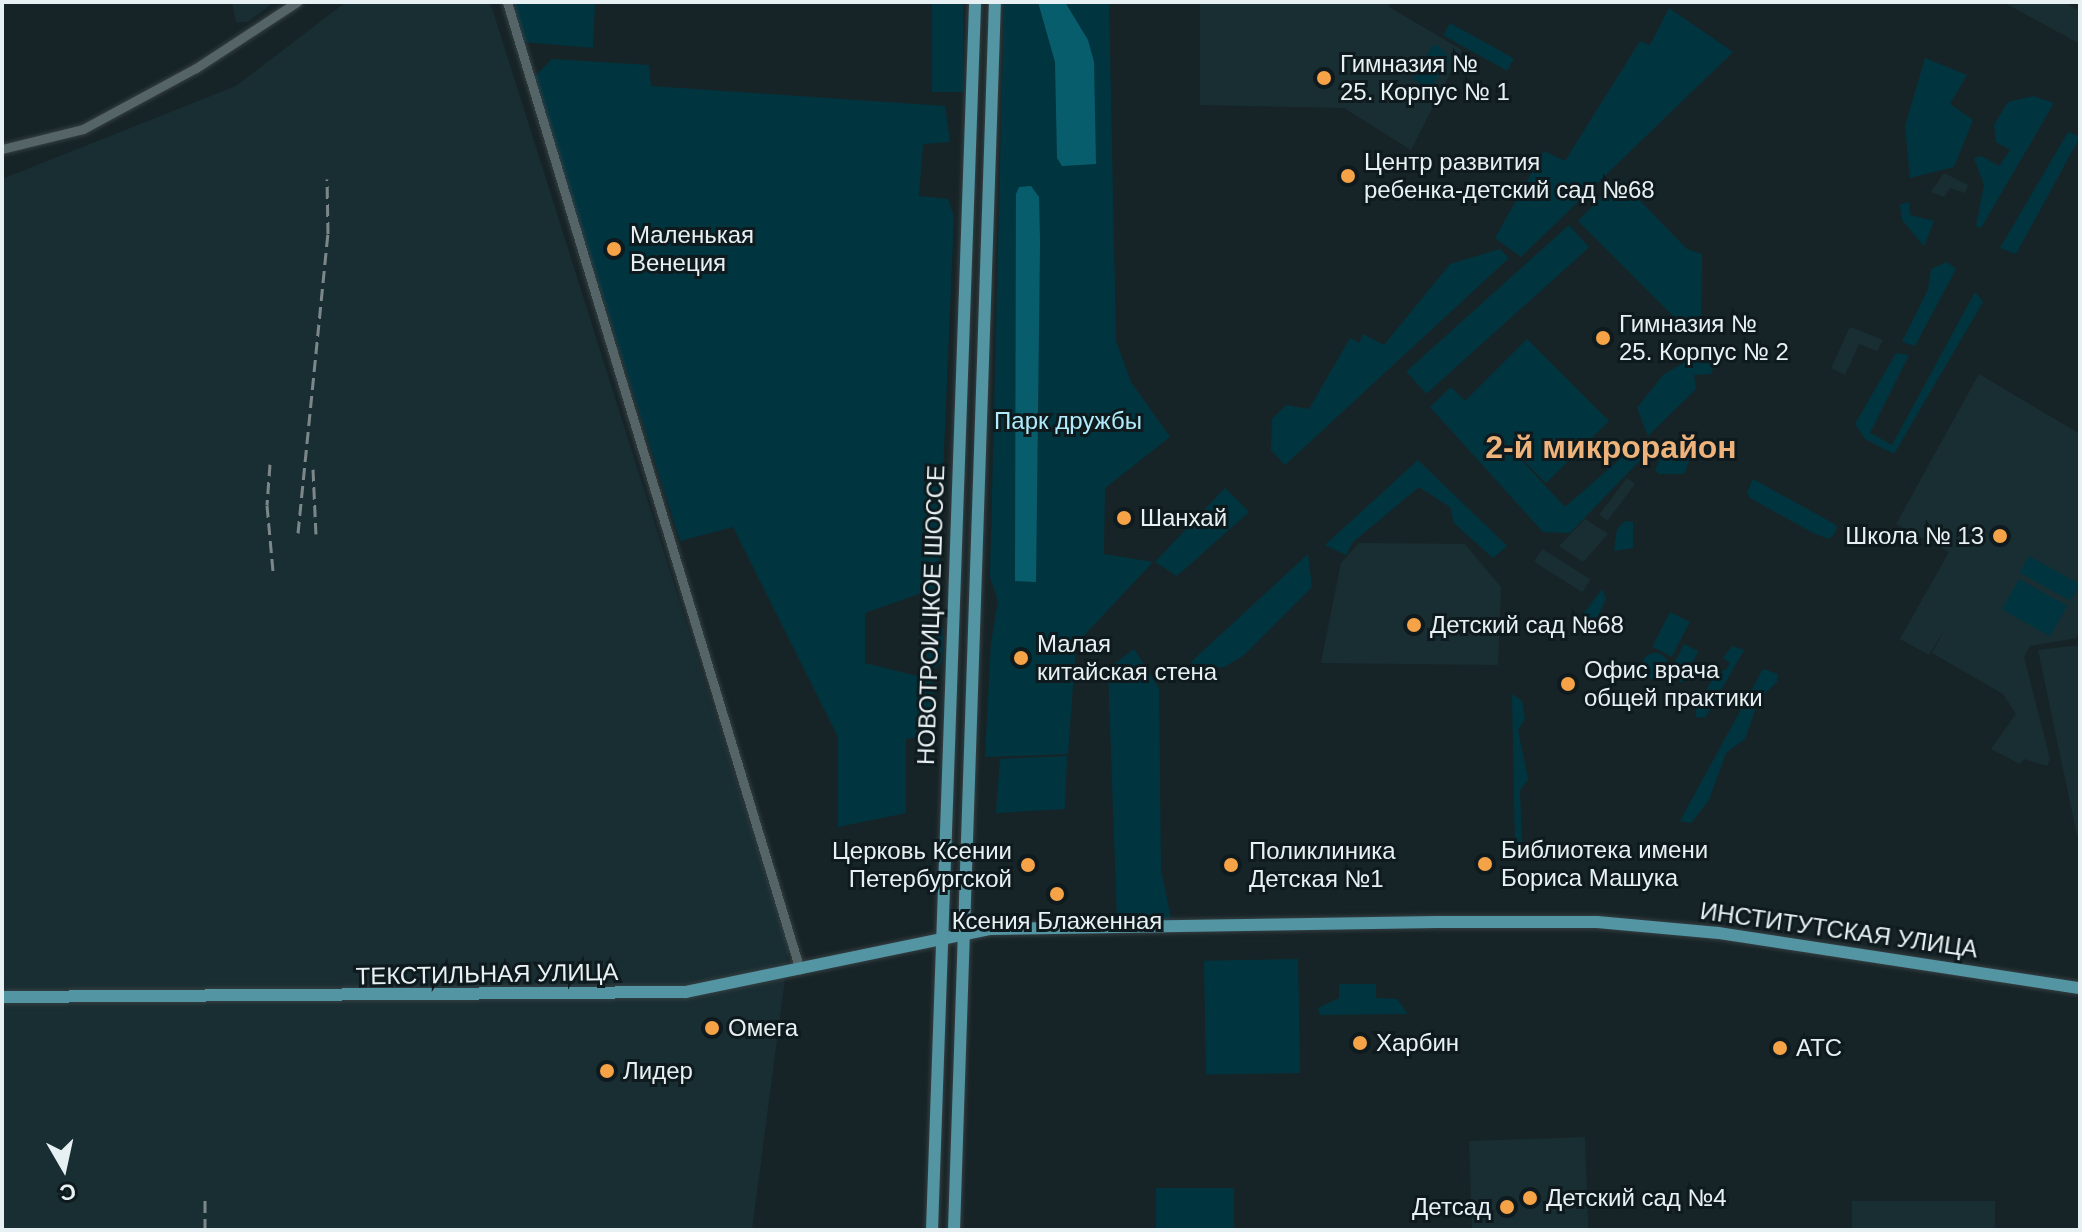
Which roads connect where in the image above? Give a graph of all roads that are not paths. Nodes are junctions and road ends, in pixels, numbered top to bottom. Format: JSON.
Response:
{"nodes":[{"id":1,"x":297,"y":2,"type":"edge"},
{"id":2,"x":507,"y":2,"type":"edge"},
{"id":3,"x":975,"y":2,"type":"edge"},
{"id":4,"x":995,"y":2,"type":"edge"},
{"id":5,"x":2,"y":149,"type":"edge"},
{"id":6,"x":967,"y":932,"type":"junction"},
{"id":7,"x":945,"y":936,"type":"junction"},
{"id":8,"x":800,"y":970,"type":"junction"},
{"id":9,"x":2080,"y":988,"type":"edge"},
{"id":10,"x":2,"y":997,"type":"edge"},
{"id":11,"x":932,"y":1230,"type":"edge"},
{"id":12,"x":954,"y":1230,"type":"edge"}],
"edges":[{"from":1,"to":5,"type":"street"},
{"from":2,"to":8,"type":"street"},
{"from":3,"to":7,"type":"main road","name":"НОВОТРОИЦКОЕ ШОССЕ"},
{"from":4,"to":6,"type":"main road","name":"НОВОТРОИЦКОЕ ШОССЕ"},
{"from":6,"to":7,"type":"main road","name":"ТЕКСТИЛЬНАЯ УЛИЦА"},
{"from":6,"to":9,"type":"main road","name":"ИНСТИТУТСКАЯ УЛИЦА"},
{"from":6,"to":12,"type":"main road","name":"НОВОТРОИЦКОЕ ШОССЕ"},
{"from":7,"to":8,"type":"main road","name":"ТЕКСТИЛЬНАЯ УЛИЦА"},
{"from":7,"to":11,"type":"main road","name":"НОВОТРОИЦКОЕ ШОССЕ"},
{"from":8,"to":10,"type":"main road","name":"ТЕКСТИЛЬНАЯ УЛИЦА"}]}
